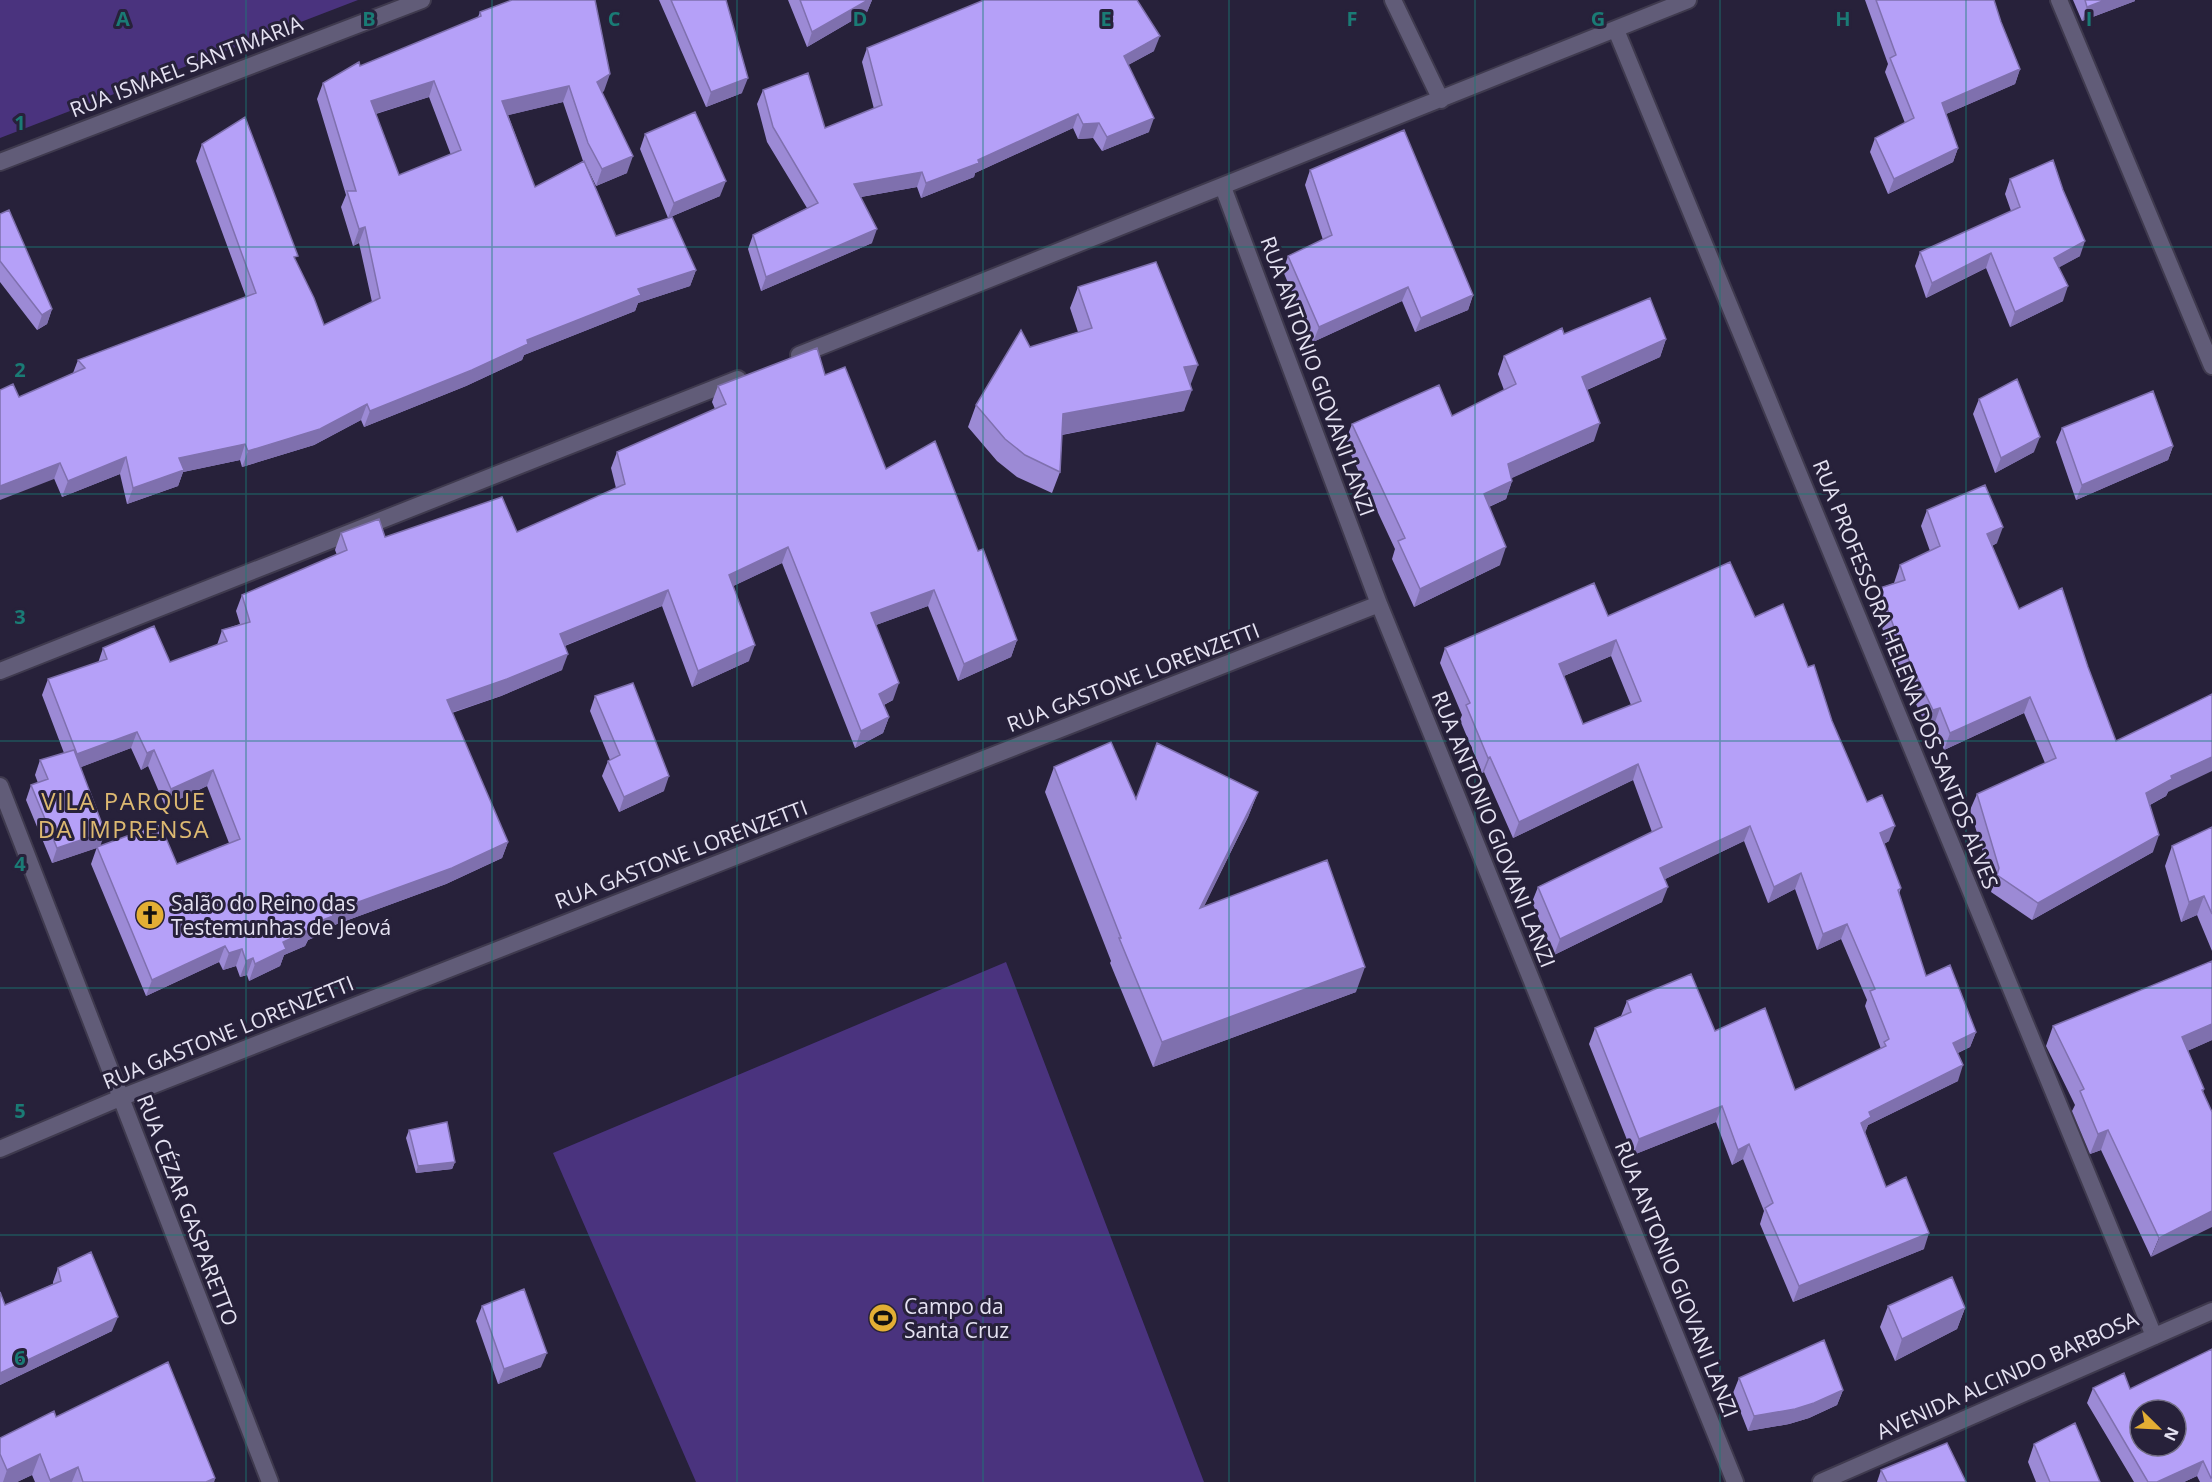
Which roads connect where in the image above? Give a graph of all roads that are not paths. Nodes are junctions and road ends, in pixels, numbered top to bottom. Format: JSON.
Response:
{"nodes":[{"id":1,"x":422,"y":0,"type":"edge"},
{"id":2,"x":1393,"y":0,"type":"edge"},
{"id":3,"x":1688,"y":0,"type":"edge"},
{"id":4,"x":2059,"y":0,"type":"edge"},
{"id":5,"x":1616,"y":30,"type":"junction"},
{"id":6,"x":1441,"y":100,"type":"junction"},
{"id":7,"x":0,"y":162,"type":"edge"},
{"id":8,"x":1223,"y":188,"type":"junction"},
{"id":9,"x":778,"y":363,"type":"edge"},
{"id":10,"x":2212,"y":366,"type":"edge"},
{"id":11,"x":756,"y":372,"type":"edge"},
{"id":12,"x":1379,"y":604,"type":"junction"},
{"id":13,"x":0,"y":671,"type":"edge"},
{"id":14,"x":0,"y":786,"type":"edge"},
{"id":15,"x":120,"y":1098,"type":"junction"},
{"id":16,"x":0,"y":1149,"type":"edge"},
{"id":17,"x":2212,"y":1311,"type":"edge"},
{"id":18,"x":2154,"y":1336,"type":"junction"},
{"id":19,"x":270,"y":1482,"type":"edge"},
{"id":20,"x":1735,"y":1482,"type":"edge"},
{"id":21,"x":1821,"y":1482,"type":"edge"}],
"edges":[{"from":1,"to":7,"type":"street","name":"RUA ISMAEL SANTIMARIA"},
{"from":2,"to":6,"type":"street"},
{"from":3,"to":5,"type":"street"},
{"from":4,"to":10,"type":"street"},
{"from":5,"to":6,"type":"street"},
{"from":5,"to":18,"type":"street","name":"RUA PROFESSORA HELENA DOS SANTOS ALVES"},
{"from":6,"to":8,"type":"street"},
{"from":8,"to":9,"type":"street"},
{"from":8,"to":12,"type":"street","name":"RUA ANTONIO GIOVANI LANZI"},
{"from":11,"to":13,"type":"street"},
{"from":12,"to":15,"type":"street","name":"RUA GASTONE LORENZETTI"},
{"from":12,"to":20,"type":"street","name":"RUA ANTONIO GIOVANI LANZI"},
{"from":14,"to":15,"type":"street","name":"RUA CÉZAR GASPARETTO"},
{"from":15,"to":16,"type":"street","name":"RUA GASTONE LORENZETTI"},
{"from":15,"to":19,"type":"street","name":"RUA CÉZAR GASPARETTO"},
{"from":17,"to":18,"type":"street","name":"AVENIDA ALCINDO BARBOSA"},
{"from":18,"to":21,"type":"street","name":"AVENIDA ALCINDO BARBOSA"}]}
